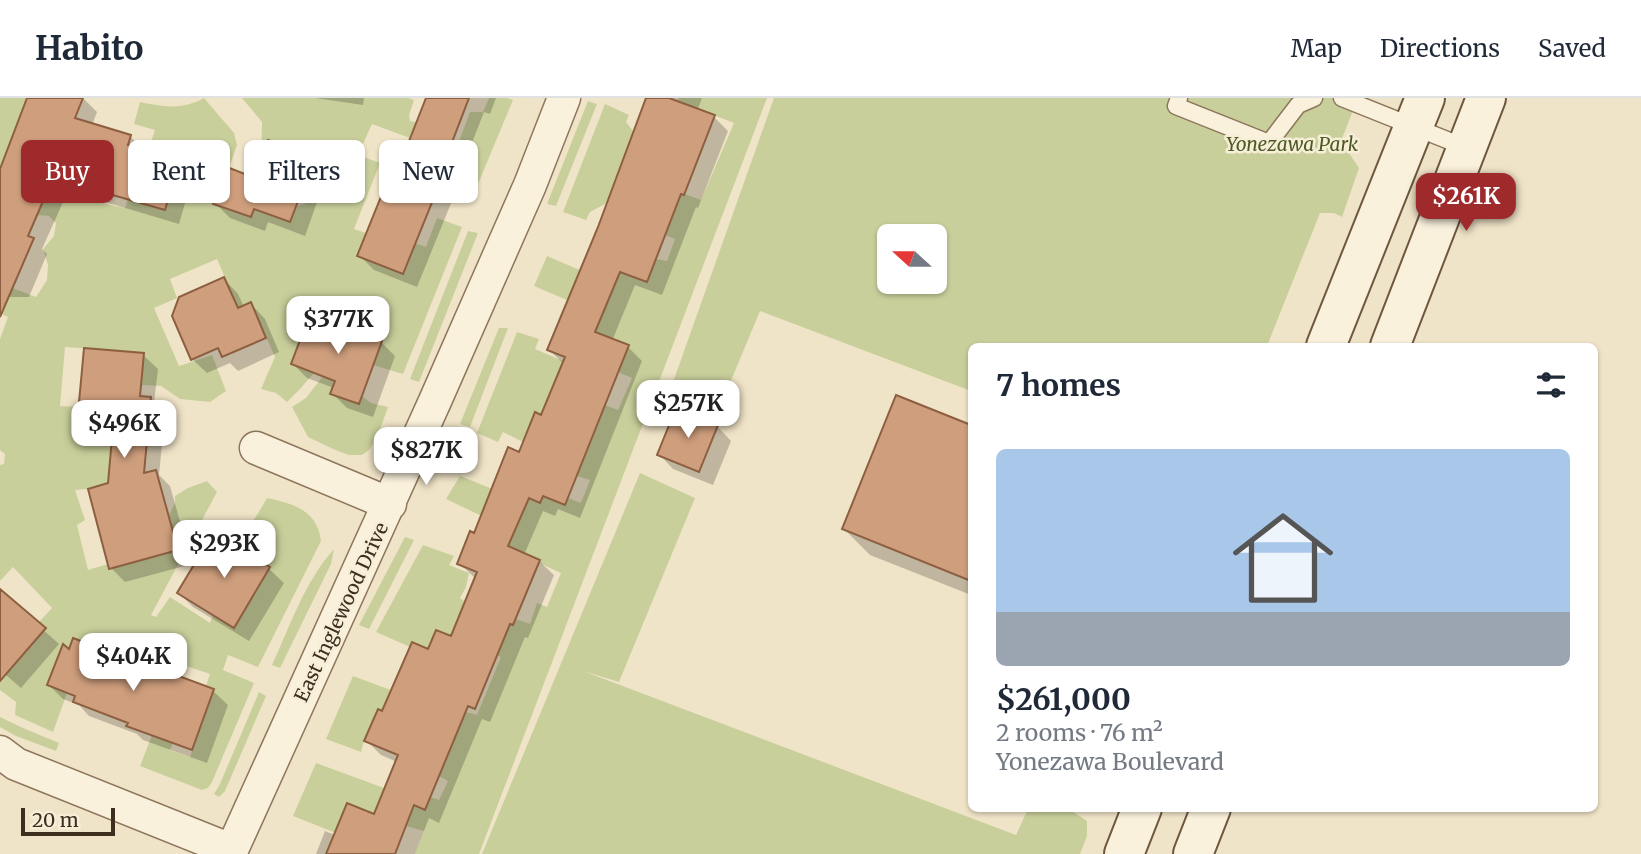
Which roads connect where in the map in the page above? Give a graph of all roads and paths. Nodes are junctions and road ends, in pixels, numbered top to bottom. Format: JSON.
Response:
{"nodes":[{"id":1,"x":564,"y":98,"type":"edge"},
{"id":2,"x":1179,"y":98,"type":"edge"},
{"id":3,"x":1314,"y":98,"type":"edge"},
{"id":4,"x":1342,"y":98,"type":"edge"},
{"id":5,"x":1486,"y":98,"type":"edge"},
{"id":6,"x":1420,"y":113,"type":"edge"},
{"id":7,"x":1467,"y":148,"type":"junction"},
{"id":8,"x":1327,"y":343,"type":"edge"},
{"id":9,"x":1391,"y":343,"type":"edge"},
{"id":10,"x":256,"y":448,"type":"dead end"},
{"id":11,"x":390,"y":504,"type":"junction"},
{"id":12,"x":0,"y":752,"type":"edge"},
{"id":13,"x":1140,"y":812,"type":"edge"},
{"id":14,"x":1209,"y":812,"type":"edge"},
{"id":15,"x":231,"y":852,"type":"edge"},
{"id":16,"x":1124,"y":854,"type":"edge"},
{"id":17,"x":1193,"y":854,"type":"edge"}],
"edges":[{"from":1,"to":11,"type":"street","name":"East Inglewood Drive"},
{"from":2,"to":3,"type":"lane"},
{"from":4,"to":6,"type":"lane"},
{"from":5,"to":7,"type":"street"},
{"from":6,"to":7,"type":"lane"},
{"from":6,"to":8,"type":"street"},
{"from":7,"to":9,"type":"street"},
{"from":10,"to":11,"type":"street"},
{"from":11,"to":15,"type":"street","name":"East Inglewood Drive"},
{"from":12,"to":15,"type":"street"},
{"from":13,"to":16,"type":"street"},
{"from":14,"to":17,"type":"street"}]}
